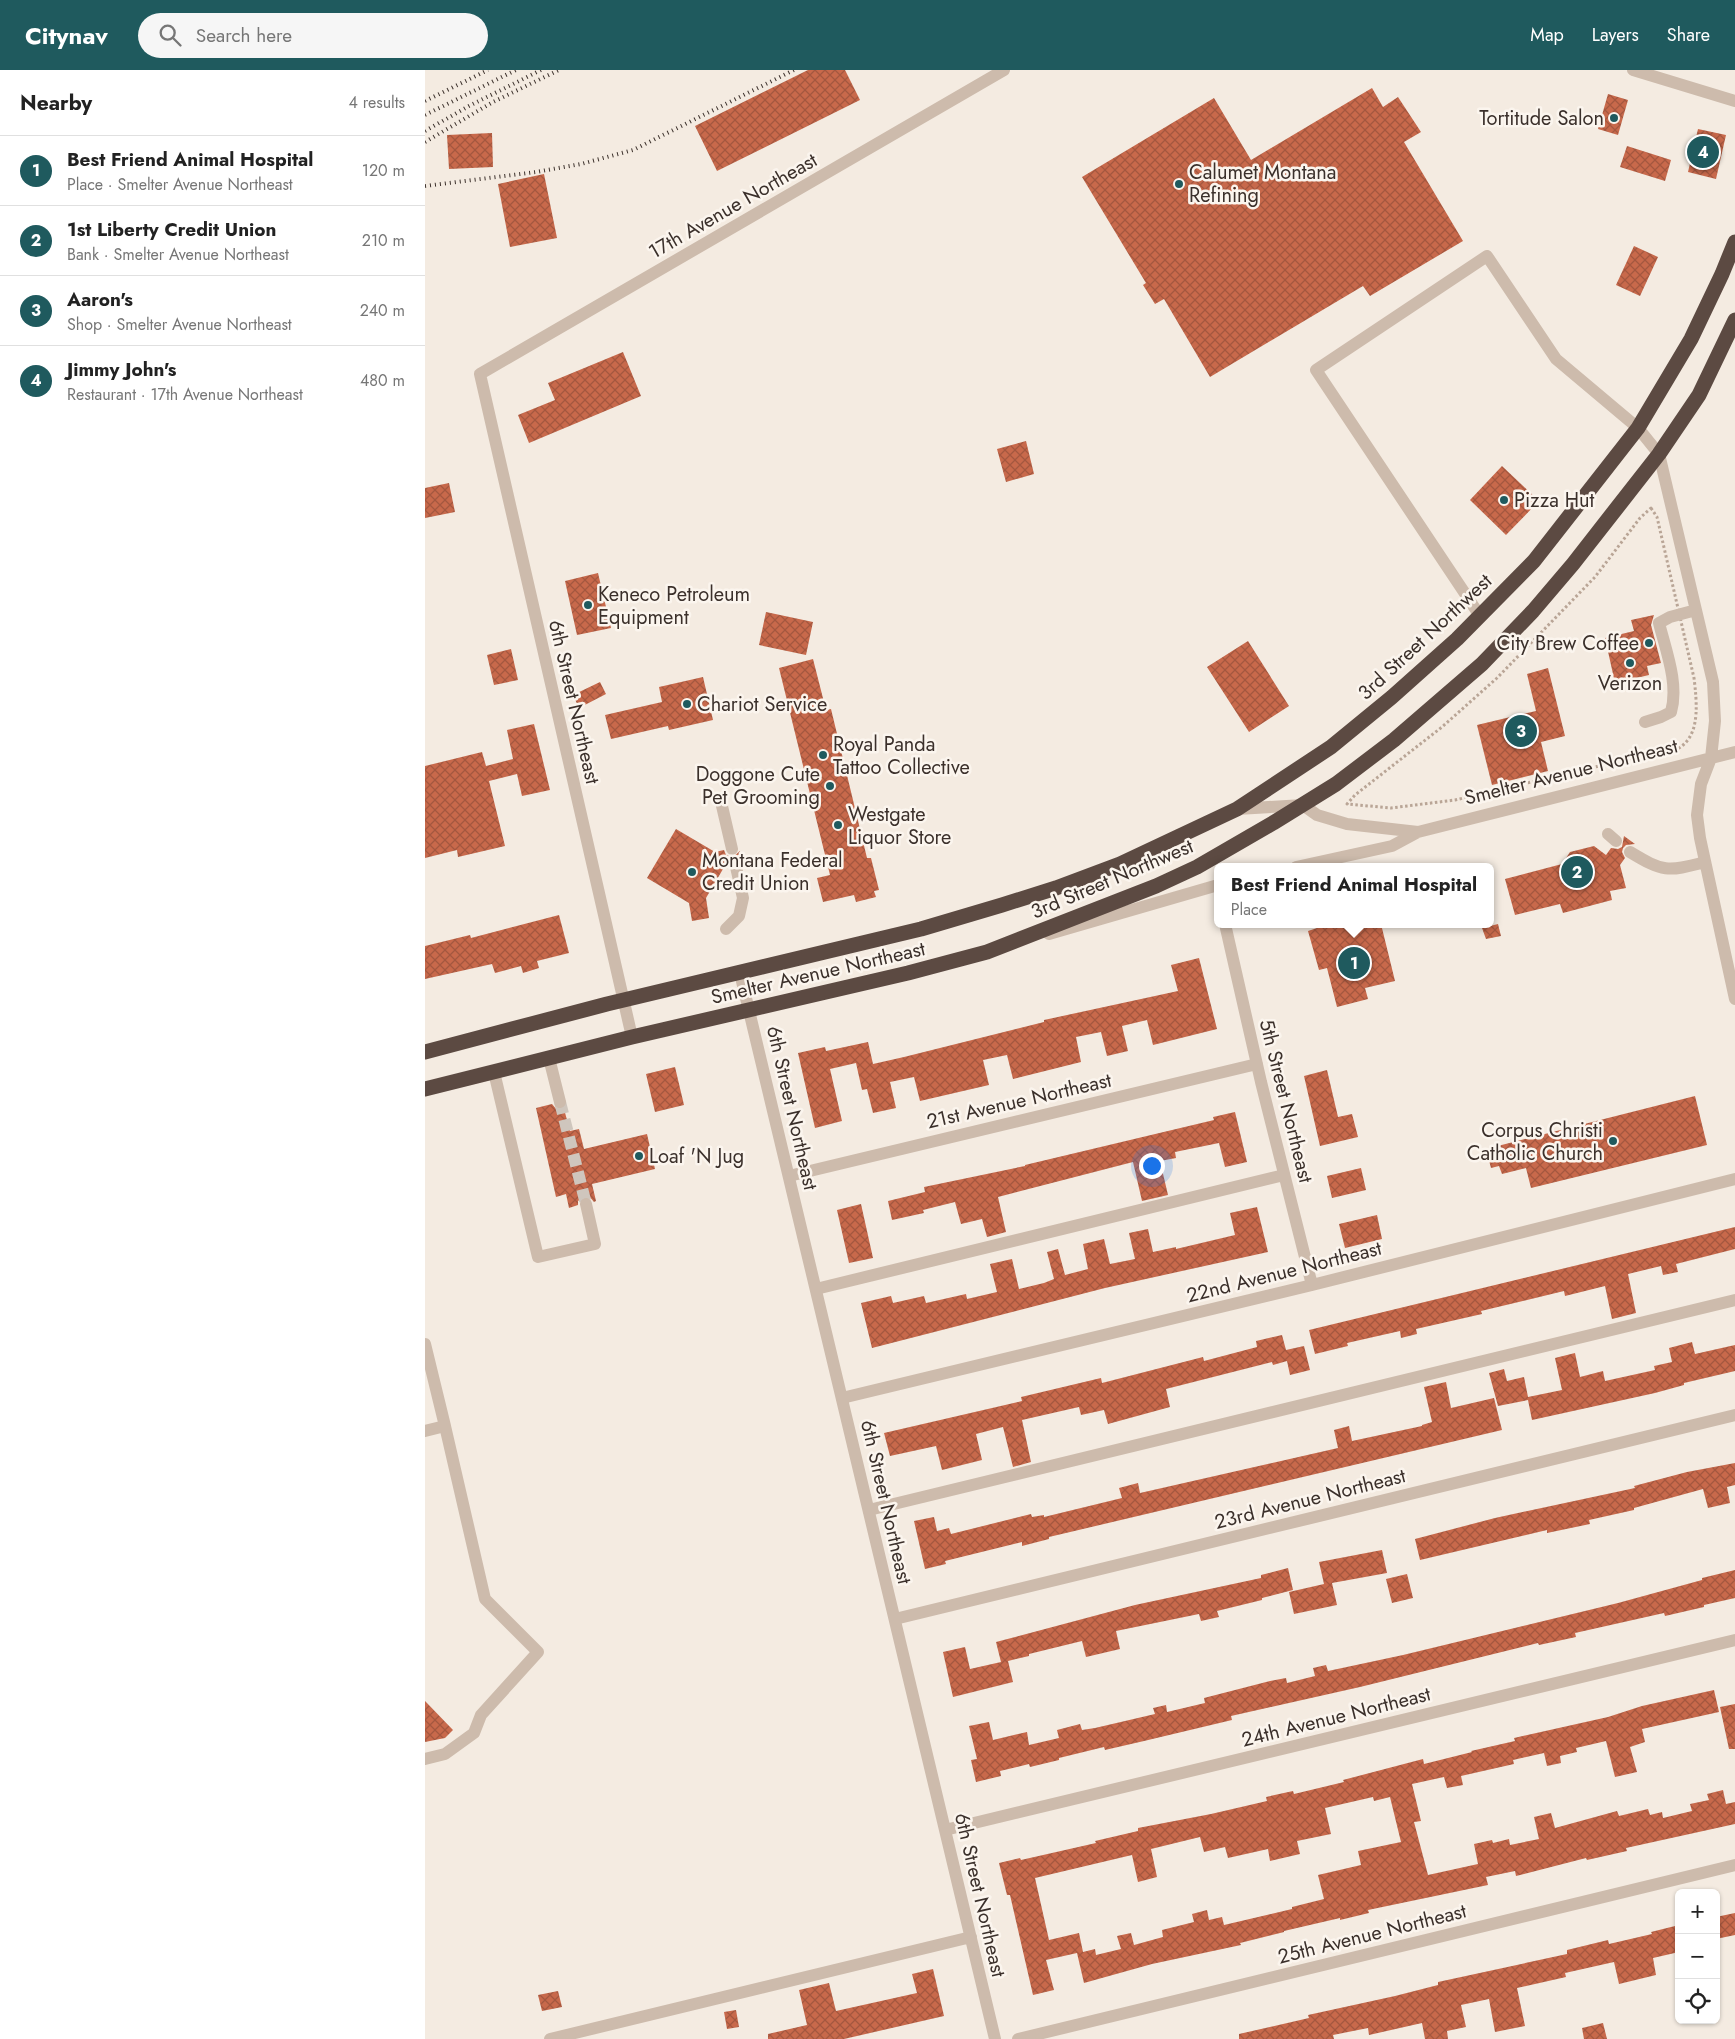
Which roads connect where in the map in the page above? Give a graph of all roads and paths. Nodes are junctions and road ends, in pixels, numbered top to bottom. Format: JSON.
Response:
{"nodes":[{"id":1,"x":1004,"y":70,"type":"edge"},
{"id":2,"x":1633,"y":70,"type":"edge"},
{"id":3,"x":1735,"y":101,"type":"edge"},
{"id":4,"x":1735,"y":242,"type":"edge"},
{"id":5,"x":1735,"y":320,"type":"edge"},
{"id":6,"x":480,"y":374,"type":"joint"},
{"id":7,"x":1638,"y":428,"type":"junction"},
{"id":8,"x":1659,"y":454,"type":"junction"},
{"id":9,"x":1696,"y":610,"type":"junction"},
{"id":10,"x":1679,"y":614,"type":"junction"},
{"id":11,"x":1479,"y":616,"type":"junction"},
{"id":12,"x":1645,"y":722,"type":"dead end"},
{"id":13,"x":1735,"y":752,"type":"edge"},
{"id":14,"x":1711,"y":758,"type":"junction"},
{"id":15,"x":1303,"y":805,"type":"junction"},
{"id":16,"x":723,"y":806,"type":"dead end"},
{"id":17,"x":1237,"y":809,"type":"junction"},
{"id":18,"x":1417,"y":832,"type":"junction"},
{"id":19,"x":732,"y":849,"type":"dead end"},
{"id":20,"x":1630,"y":852,"type":"dead end"},
{"id":21,"x":1705,"y":862,"type":"junction"},
{"id":22,"x":1314,"y":863,"type":"edge"},
{"id":23,"x":736,"y":867,"type":"dead end"},
{"id":24,"x":1214,"y":888,"type":"edge"},
{"id":25,"x":1001,"y":905,"type":"joint"},
{"id":26,"x":1226,"y":928,"type":"edge"},
{"id":27,"x":726,"y":929,"type":"dead end"},
{"id":28,"x":987,"y":952,"type":"junction"},
{"id":29,"x":740,"y":973,"type":"junction"},
{"id":30,"x":1735,"y":999,"type":"edge"},
{"id":31,"x":623,"y":1000,"type":"junction"},
{"id":32,"x":749,"y":1010,"type":"junction"},
{"id":33,"x":632,"y":1038,"type":"junction"},
{"id":34,"x":425,"y":1052,"type":"edge"},
{"id":35,"x":549,"y":1058,"type":"junction"},
{"id":36,"x":1257,"y":1064,"type":"junction"},
{"id":37,"x":494,"y":1072,"type":"junction"},
{"id":38,"x":425,"y":1089,"type":"edge"},
{"id":39,"x":560,"y":1102,"type":"tunnel mouth"},
{"id":40,"x":1285,"y":1175,"type":"junction"},
{"id":41,"x":789,"y":1176,"type":"junction"},
{"id":42,"x":1735,"y":1179,"type":"edge"},
{"id":43,"x":586,"y":1204,"type":"tunnel mouth"},
{"id":44,"x":1312,"y":1285,"type":"junction"},
{"id":45,"x":816,"y":1289,"type":"junction"},
{"id":46,"x":1735,"y":1300,"type":"edge"},
{"id":47,"x":425,"y":1344,"type":"edge"},
{"id":48,"x":842,"y":1398,"type":"junction"},
{"id":49,"x":1735,"y":1415,"type":"edge"},
{"id":50,"x":445,"y":1426,"type":"junction"},
{"id":51,"x":425,"y":1431,"type":"edge"},
{"id":52,"x":869,"y":1510,"type":"junction"},
{"id":53,"x":895,"y":1620,"type":"junction"},
{"id":54,"x":1735,"y":1640,"type":"edge"},
{"id":55,"x":425,"y":1759,"type":"edge"},
{"id":56,"x":945,"y":1830,"type":"junction"},
{"id":57,"x":1735,"y":1865,"type":"edge"},
{"id":58,"x":971,"y":1937,"type":"junction"},
{"id":59,"x":549,"y":2039,"type":"edge"},
{"id":60,"x":995,"y":2039,"type":"edge"},
{"id":61,"x":1018,"y":2039,"type":"edge"}],
"edges":[{"from":1,"to":6,"type":"street","name":"17th Avenue Northeast"},
{"from":2,"to":3,"type":"street"},
{"from":4,"to":7,"type":"highway","name":"3rd Street Northwest"},
{"from":5,"to":8,"type":"highway","name":"3rd Street Northwest"},
{"from":6,"to":31,"type":"street","name":"6th Street Northeast"},
{"from":7,"to":8,"type":"street"},
{"from":7,"to":11,"type":"highway","name":"3rd Street Northwest"},
{"from":7,"to":11,"type":"street"},
{"from":8,"to":9,"type":"street"},
{"from":8,"to":15,"type":"highway","name":"3rd Street Northwest"},
{"from":9,"to":10,"type":"street"},
{"from":9,"to":14,"type":"street"},
{"from":10,"to":10,"type":"path"},
{"from":10,"to":12,"type":"street"},
{"from":11,"to":17,"type":"highway","name":"3rd Street Northwest"},
{"from":13,"to":14,"type":"street","name":"Smelter Avenue Northeast"},
{"from":14,"to":18,"type":"street","name":"Smelter Avenue Northeast"},
{"from":14,"to":21,"type":"street"},
{"from":15,"to":17,"type":"street"},
{"from":15,"to":18,"type":"street","name":"Smelter Avenue Northeast"},
{"from":15,"to":28,"type":"highway","name":"3rd Street Northwest"},
{"from":16,"to":19,"type":"street"},
{"from":17,"to":25,"type":"highway","name":"3rd Street Northwest"},
{"from":18,"to":22,"type":"street","name":"Smelter Avenue Northeast"},
{"from":20,"to":21,"type":"street"},
{"from":21,"to":30,"type":"street"},
{"from":23,"to":27,"type":"street"},
{"from":24,"to":28,"type":"street","name":"Smelter Avenue Northeast"},
{"from":25,"to":29,"type":"highway","name":"Smelter Avenue Northeast"},
{"from":26,"to":36,"type":"street","name":"5th Street Northeast"},
{"from":28,"to":32,"type":"highway","name":"Smelter Avenue Northeast"},
{"from":29,"to":31,"type":"highway","name":"Smelter Avenue Northeast"},
{"from":29,"to":32,"type":"street","name":"6th Street Northeast"},
{"from":31,"to":33,"type":"street","name":"6th Street Northeast"},
{"from":31,"to":34,"type":"highway","name":"Smelter Avenue Northeast"},
{"from":32,"to":33,"type":"highway","name":"Smelter Avenue Northeast"},
{"from":32,"to":41,"type":"street","name":"6th Street Northeast"},
{"from":33,"to":35,"type":"highway","name":"Smelter Avenue Northeast"},
{"from":35,"to":37,"type":"highway","name":"Smelter Avenue Northeast"},
{"from":35,"to":39,"type":"street"},
{"from":36,"to":40,"type":"street","name":"5th Street Northeast"},
{"from":36,"to":41,"type":"street","name":"21st Avenue Northeast"},
{"from":37,"to":38,"type":"highway","name":"Smelter Avenue Northeast"},
{"from":37,"to":43,"type":"street"},
{"from":40,"to":44,"type":"street","name":"5th Street Northeast"},
{"from":40,"to":45,"type":"street"},
{"from":41,"to":45,"type":"street","name":"6th Street Northeast"},
{"from":42,"to":44,"type":"street","name":"22nd Avenue Northeast"},
{"from":44,"to":48,"type":"street","name":"22nd Avenue Northeast"},
{"from":45,"to":48,"type":"street","name":"6th Street Northeast"},
{"from":46,"to":52,"type":"street"},
{"from":47,"to":50,"type":"street"},
{"from":48,"to":52,"type":"street","name":"6th Street Northeast"},
{"from":49,"to":53,"type":"street","name":"23rd Avenue Northeast"},
{"from":50,"to":51,"type":"street"},
{"from":50,"to":55,"type":"street"},
{"from":52,"to":53,"type":"street","name":"6th Street Northeast"},
{"from":53,"to":56,"type":"street","name":"6th Street Northeast"},
{"from":54,"to":56,"type":"street","name":"24th Avenue Northeast"},
{"from":56,"to":58,"type":"street","name":"6th Street Northeast"},
{"from":57,"to":61,"type":"street","name":"25th Avenue Northeast"},
{"from":58,"to":59,"type":"street"},
{"from":58,"to":60,"type":"street","name":"6th Street Northeast"}]}
